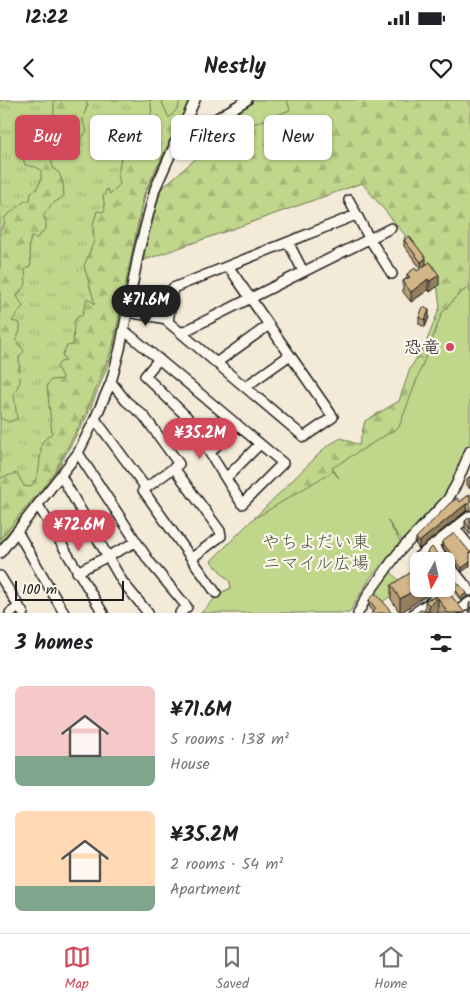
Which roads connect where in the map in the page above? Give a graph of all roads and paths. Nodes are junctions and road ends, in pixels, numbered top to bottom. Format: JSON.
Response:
{"nodes":[{"id":1,"x":195,"y":100,"type":"edge"},
{"id":2,"x":246,"y":100,"type":"edge"},
{"id":3,"x":188,"y":115,"type":"edge"},
{"id":4,"x":221,"y":115,"type":"edge"},
{"id":5,"x":171,"y":151,"type":"edge"},
{"id":6,"x":349,"y":200,"type":"dead end"},
{"id":7,"x":356,"y":215,"type":"junction"},
{"id":8,"x":391,"y":228,"type":"dead end"},
{"id":9,"x":369,"y":238,"type":"junction"},
{"id":10,"x":288,"y":242,"type":"junction"},
{"id":11,"x":228,"y":266,"type":"junction"},
{"id":12,"x":303,"y":271,"type":"junction"},
{"id":13,"x":392,"y":274,"type":"dead end"},
{"id":14,"x":250,"y":298,"type":"junction"},
{"id":15,"x":128,"y":312,"type":"junction"},
{"id":16,"x":167,"y":319,"type":"junction"},
{"id":17,"x":269,"y":325,"type":"junction"},
{"id":18,"x":125,"y":331,"type":"junction"},
{"id":19,"x":180,"y":333,"type":"junction"},
{"id":20,"x":290,"y":355,"type":"junction"},
{"id":21,"x":159,"y":359,"type":"junction"},
{"id":22,"x":216,"y":363,"type":"junction"},
{"id":23,"x":111,"y":382,"type":"junction"},
{"id":24,"x":244,"y":387,"type":"junction"},
{"id":25,"x":95,"y":419,"type":"junction"},
{"id":26,"x":237,"y":424,"type":"junction"},
{"id":27,"x":260,"y":444,"type":"junction"},
{"id":28,"x":470,"y":451,"type":"edge"},
{"id":29,"x":78,"y":453,"type":"junction"},
{"id":30,"x":210,"y":453,"type":"junction"},
{"id":31,"x":174,"y":468,"type":"junction"},
{"id":32,"x":61,"y":476,"type":"junction"},
{"id":33,"x":226,"y":478,"type":"junction"},
{"id":34,"x":146,"y":488,"type":"junction"},
{"id":35,"x":38,"y":505,"type":"junction"},
{"id":36,"x":470,"y":516,"type":"edge"},
{"id":37,"x":455,"y":528,"type":"junction"},
{"id":38,"x":17,"y":531,"type":"junction"},
{"id":39,"x":136,"y":542,"type":"junction"},
{"id":40,"x":406,"y":543,"type":"junction"},
{"id":41,"x":433,"y":545,"type":"junction"},
{"id":42,"x":470,"y":547,"type":"edge"},
{"id":43,"x":413,"y":552,"type":"edge"},
{"id":44,"x":426,"y":552,"type":"edge"},
{"id":45,"x":439,"y":552,"type":"edge"},
{"id":46,"x":0,"y":553,"type":"edge"},
{"id":47,"x":108,"y":557,"type":"junction"},
{"id":48,"x":192,"y":558,"type":"junction"},
{"id":49,"x":77,"y":572,"type":"junction"},
{"id":50,"x":455,"y":572,"type":"edge"},
{"id":51,"x":0,"y":576,"type":"edge"},
{"id":52,"x":470,"y":591,"type":"edge"},
{"id":53,"x":216,"y":592,"type":"dead end"},
{"id":54,"x":436,"y":598,"type":"edge"},
{"id":55,"x":470,"y":602,"type":"edge"},
{"id":56,"x":460,"y":608,"type":"edge"},
{"id":57,"x":21,"y":610,"type":"edge"},
{"id":58,"x":10,"y":613,"type":"edge"},
{"id":59,"x":64,"y":613,"type":"edge"},
{"id":60,"x":103,"y":613,"type":"edge"},
{"id":61,"x":148,"y":613,"type":"edge"},
{"id":62,"x":180,"y":613,"type":"edge"},
{"id":63,"x":358,"y":613,"type":"edge"},
{"id":64,"x":414,"y":613,"type":"edge"}],
"edges":[{"from":1,"to":3,"type":"street"},
{"from":2,"to":4,"type":"street"},
{"from":5,"to":15,"type":"street"},
{"from":6,"to":7,"type":"street"},
{"from":7,"to":9,"type":"street"},
{"from":7,"to":10,"type":"street"},
{"from":8,"to":9,"type":"street"},
{"from":9,"to":12,"type":"street"},
{"from":9,"to":13,"type":"street"},
{"from":10,"to":11,"type":"street"},
{"from":10,"to":12,"type":"street"},
{"from":11,"to":14,"type":"street"},
{"from":11,"to":16,"type":"street"},
{"from":12,"to":14,"type":"street"},
{"from":14,"to":17,"type":"street"},
{"from":14,"to":19,"type":"street"},
{"from":15,"to":16,"type":"street"},
{"from":15,"to":18,"type":"street"},
{"from":16,"to":19,"type":"street"},
{"from":17,"to":20,"type":"street"},
{"from":17,"to":22,"type":"street"},
{"from":18,"to":21,"type":"street"},
{"from":18,"to":23,"type":"street"},
{"from":19,"to":22,"type":"street"},
{"from":20,"to":24,"type":"street"},
{"from":20,"to":24,"type":"street"},
{"from":21,"to":26,"type":"street"},
{"from":21,"to":30,"type":"street"},
{"from":22,"to":24,"type":"street"},
{"from":23,"to":25,"type":"street"},
{"from":23,"to":31,"type":"street"},
{"from":25,"to":29,"type":"street"},
{"from":25,"to":34,"type":"street"},
{"from":26,"to":27,"type":"street"},
{"from":26,"to":30,"type":"street"},
{"from":27,"to":33,"type":"street"},
{"from":27,"to":33,"type":"street"},
{"from":28,"to":40,"type":"street"},
{"from":29,"to":32,"type":"street"},
{"from":29,"to":39,"type":"street"},
{"from":30,"to":33,"type":"street"},
{"from":31,"to":34,"type":"street"},
{"from":31,"to":48,"type":"street"},
{"from":32,"to":35,"type":"street"},
{"from":32,"to":47,"type":"street"},
{"from":34,"to":48,"type":"street"},
{"from":35,"to":38,"type":"street"},
{"from":35,"to":49,"type":"street"},
{"from":36,"to":37,"type":"street"},
{"from":37,"to":41,"type":"street"},
{"from":37,"to":42,"type":"street"},
{"from":38,"to":46,"type":"street"},
{"from":38,"to":59,"type":"street"},
{"from":39,"to":47,"type":"street"},
{"from":39,"to":62,"type":"street"},
{"from":40,"to":43,"type":"street"},
{"from":40,"to":63,"type":"street"},
{"from":41,"to":44,"type":"street"},
{"from":41,"to":45,"type":"street"},
{"from":47,"to":49,"type":"street"},
{"from":47,"to":61,"type":"street"},
{"from":48,"to":53,"type":"street"},
{"from":49,"to":60,"type":"street"},
{"from":50,"to":52,"type":"street"},
{"from":51,"to":57,"type":"street"},
{"from":54,"to":64,"type":"street"},
{"from":55,"to":56,"type":"street"},
{"from":57,"to":58,"type":"street"}]}
